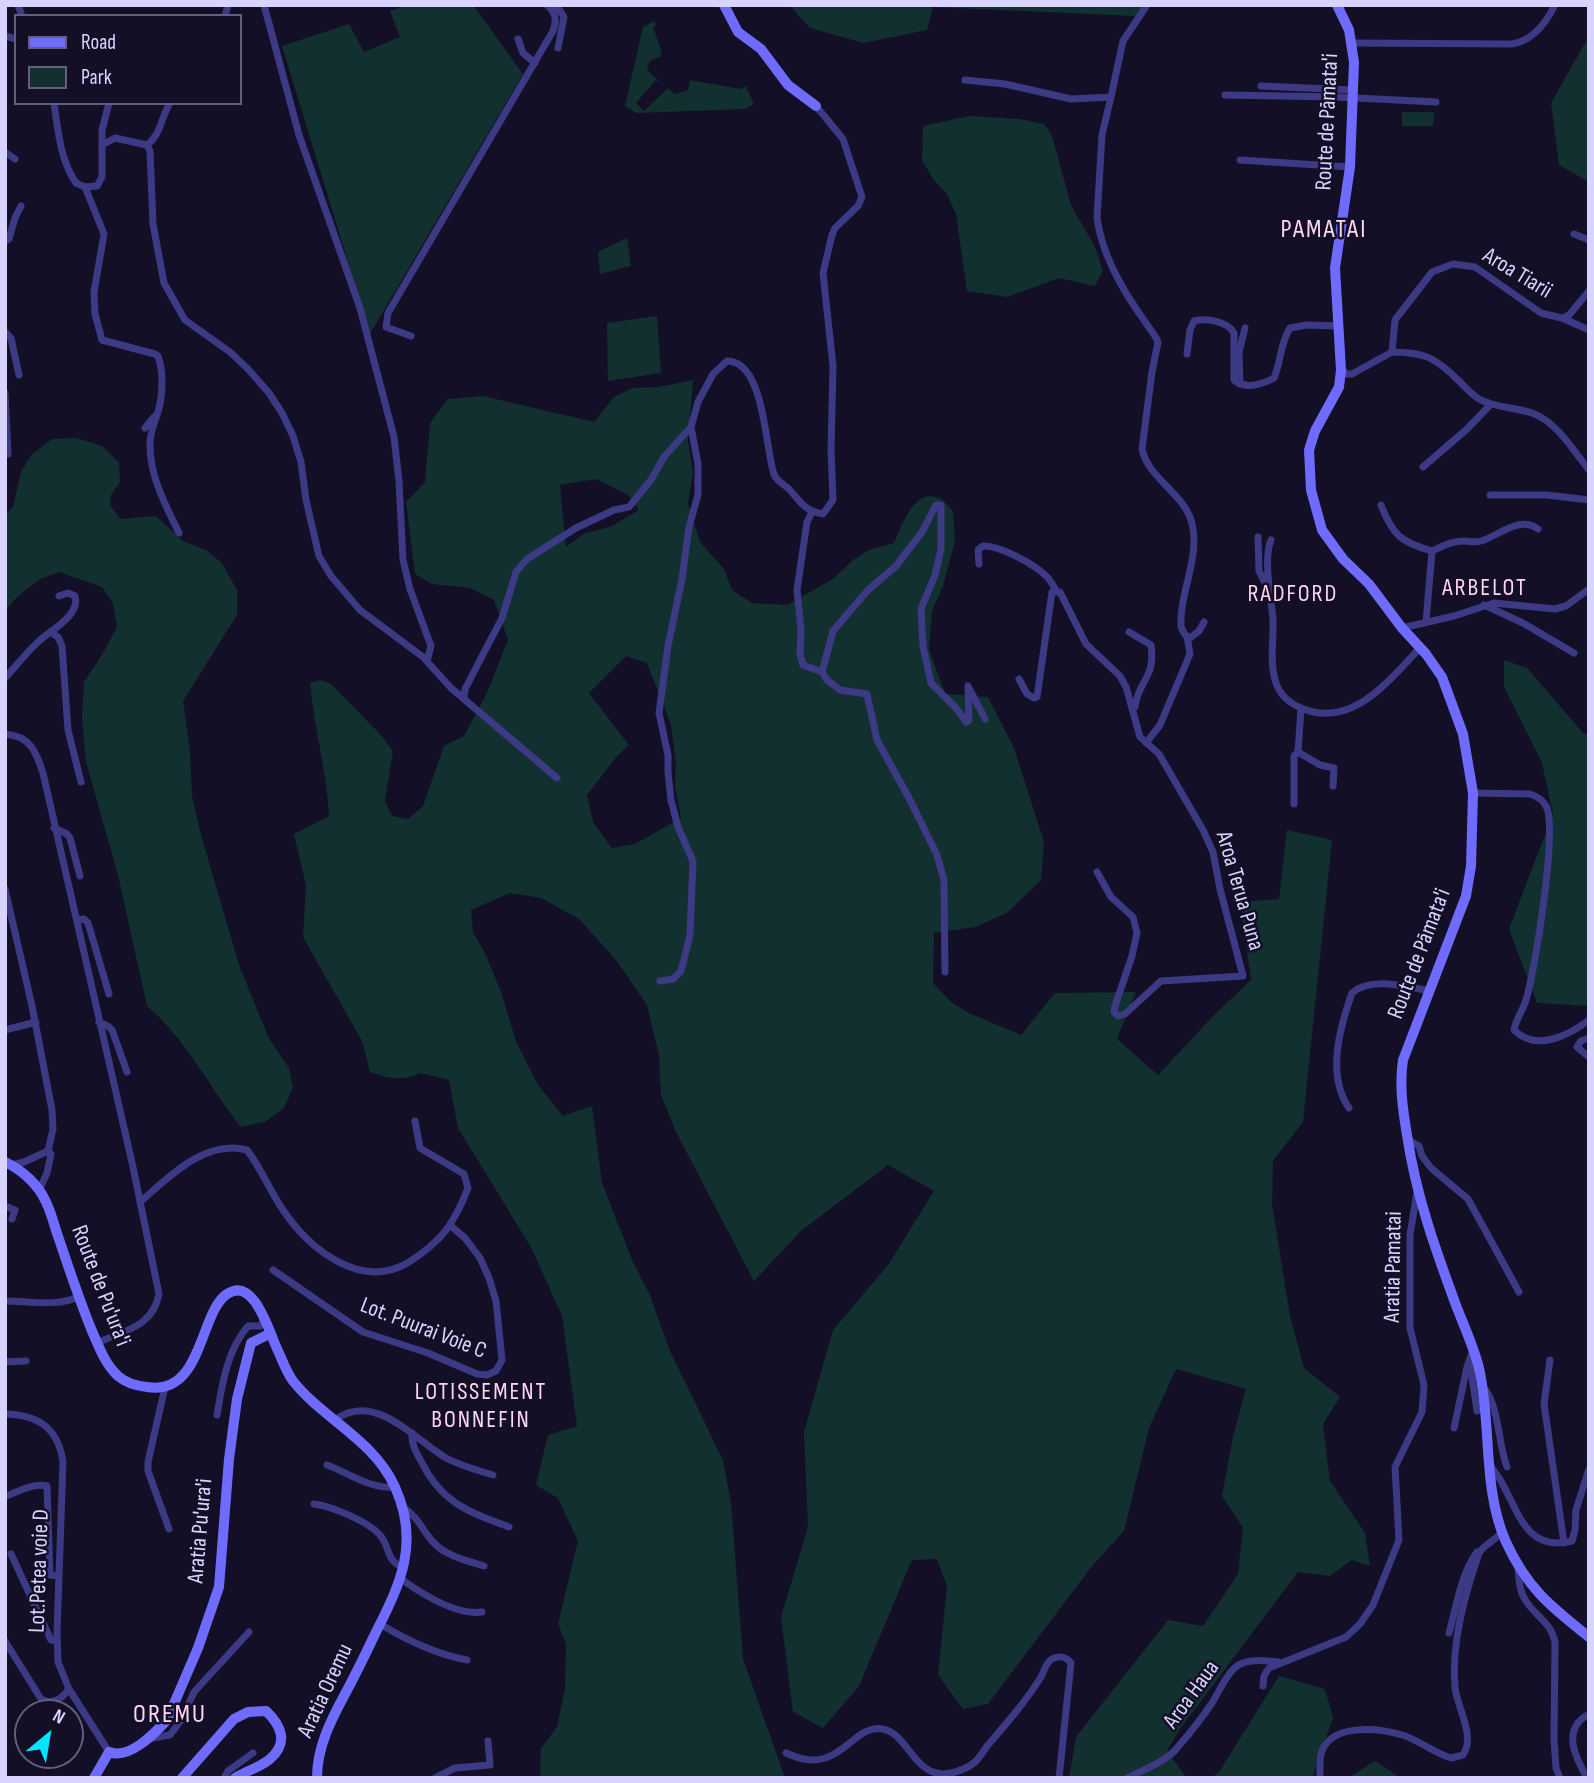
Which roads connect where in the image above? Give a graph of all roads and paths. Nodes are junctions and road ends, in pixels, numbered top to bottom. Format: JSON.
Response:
{"nodes":[{"id":1,"x":264,"y":5,"type":"edge"},
{"id":2,"x":547,"y":5,"type":"edge"},
{"id":3,"x":724,"y":5,"type":"edge"},
{"id":4,"x":1147,"y":5,"type":"edge"},
{"id":5,"x":1337,"y":5,"type":"edge"},
{"id":6,"x":1555,"y":5,"type":"edge"},
{"id":7,"x":517,"y":39,"type":"dead end"},
{"id":8,"x":1352,"y":43,"type":"junction"},
{"id":9,"x":558,"y":48,"type":"dead end"},
{"id":10,"x":535,"y":63,"type":"junction"},
{"id":11,"x":965,"y":80,"type":"dead end"},
{"id":12,"x":1261,"y":86,"type":"dead end"},
{"id":13,"x":1353,"y":94,"type":"junction"},
{"id":14,"x":1224,"y":95,"type":"dead end"},
{"id":15,"x":1111,"y":97,"type":"junction"},
{"id":16,"x":1436,"y":102,"type":"dead end"},
{"id":17,"x":54,"y":105,"type":"edge"},
{"id":18,"x":108,"y":105,"type":"edge"},
{"id":19,"x":169,"y":105,"type":"edge"},
{"id":20,"x":816,"y":106,"type":"joint"},
{"id":21,"x":102,"y":145,"type":"junction"},
{"id":22,"x":147,"y":145,"type":"junction"},
{"id":23,"x":5,"y":152,"type":"edge"},
{"id":24,"x":15,"y":159,"type":"dead end"},
{"id":25,"x":1240,"y":160,"type":"dead end"},
{"id":26,"x":1350,"y":167,"type":"junction"},
{"id":27,"x":85,"y":187,"type":"junction"},
{"id":28,"x":21,"y":206,"type":"dead end"},
{"id":29,"x":1574,"y":234,"type":"dead end"},
{"id":30,"x":1589,"y":240,"type":"edge"},
{"id":31,"x":5,"y":241,"type":"edge"},
{"id":32,"x":1589,"y":291,"type":"edge"},
{"id":33,"x":1563,"y":318,"type":"junction"},
{"id":34,"x":1339,"y":327,"type":"junction"},
{"id":35,"x":1245,"y":328,"type":"dead end"},
{"id":36,"x":1589,"y":330,"type":"edge"},
{"id":37,"x":5,"y":332,"type":"edge"},
{"id":38,"x":411,"y":336,"type":"dead end"},
{"id":39,"x":1392,"y":352,"type":"junction"},
{"id":40,"x":1187,"y":354,"type":"dead end"},
{"id":41,"x":1342,"y":370,"type":"junction"},
{"id":42,"x":19,"y":375,"type":"dead end"},
{"id":43,"x":1240,"y":384,"type":"junction"},
{"id":44,"x":5,"y":393,"type":"edge"},
{"id":45,"x":160,"y":404,"type":"junction"},
{"id":46,"x":1491,"y":404,"type":"junction"},
{"id":47,"x":691,"y":427,"type":"junction"},
{"id":48,"x":145,"y":428,"type":"dead end"},
{"id":49,"x":8,"y":454,"type":"dead end"},
{"id":50,"x":1423,"y":467,"type":"dead end"},
{"id":51,"x":1589,"y":470,"type":"edge"},
{"id":52,"x":1490,"y":495,"type":"dead end"},
{"id":53,"x":1589,"y":500,"type":"edge"},
{"id":54,"x":1381,"y":505,"type":"dead end"},
{"id":55,"x":812,"y":512,"type":"junction"},
{"id":56,"x":1538,"y":529,"type":"dead end"},
{"id":57,"x":179,"y":533,"type":"dead end"},
{"id":58,"x":1258,"y":537,"type":"dead end"},
{"id":59,"x":1271,"y":540,"type":"dead end"},
{"id":60,"x":1432,"y":551,"type":"junction"},
{"id":61,"x":979,"y":564,"type":"dead end"},
{"id":62,"x":1589,"y":589,"type":"edge"},
{"id":63,"x":1056,"y":590,"type":"junction"},
{"id":64,"x":1270,"y":591,"type":"junction"},
{"id":65,"x":60,"y":596,"type":"dead end"},
{"id":66,"x":1484,"y":605,"type":"junction"},
{"id":67,"x":1204,"y":622,"type":"dead end"},
{"id":68,"x":1426,"y":622,"type":"junction"},
{"id":69,"x":1402,"y":628,"type":"junction"},
{"id":70,"x":50,"y":632,"type":"junction"},
{"id":71,"x":1129,"y":632,"type":"dead end"},
{"id":72,"x":1187,"y":636,"type":"junction"},
{"id":73,"x":1420,"y":648,"type":"junction"},
{"id":74,"x":1574,"y":653,"type":"dead end"},
{"id":75,"x":426,"y":661,"type":"junction"},
{"id":76,"x":822,"y":672,"type":"junction"},
{"id":77,"x":5,"y":678,"type":"edge"},
{"id":78,"x":1019,"y":679,"type":"dead end"},
{"id":79,"x":464,"y":698,"type":"junction"},
{"id":80,"x":1301,"y":708,"type":"junction"},
{"id":81,"x":1134,"y":711,"type":"junction"},
{"id":82,"x":985,"y":719,"type":"dead end"},
{"id":83,"x":5,"y":734,"type":"edge"},
{"id":84,"x":1146,"y":743,"type":"junction"},
{"id":85,"x":1298,"y":752,"type":"junction"},
{"id":86,"x":557,"y":778,"type":"dead end"},
{"id":87,"x":82,"y":782,"type":"dead end"},
{"id":88,"x":1333,"y":786,"type":"dead end"},
{"id":89,"x":1473,"y":793,"type":"junction"},
{"id":90,"x":1294,"y":804,"type":"dead end"},
{"id":91,"x":54,"y":828,"type":"junction"},
{"id":92,"x":1097,"y":872,"type":"dead end"},
{"id":93,"x":80,"y":876,"type":"dead end"},
{"id":94,"x":5,"y":889,"type":"edge"},
{"id":95,"x":77,"y":920,"type":"junction"},
{"id":96,"x":945,"y":972,"type":"dead end"},
{"id":97,"x":660,"y":981,"type":"dead end"},
{"id":98,"x":1430,"y":991,"type":"junction"},
{"id":99,"x":109,"y":994,"type":"dead end"},
{"id":100,"x":1589,"y":1020,"type":"edge"},
{"id":101,"x":99,"y":1022,"type":"junction"},
{"id":102,"x":36,"y":1023,"type":"junction"},
{"id":103,"x":5,"y":1030,"type":"edge"},
{"id":104,"x":1589,"y":1038,"type":"edge"},
{"id":105,"x":1589,"y":1057,"type":"edge"},
{"id":106,"x":127,"y":1072,"type":"dead end"},
{"id":107,"x":1349,"y":1108,"type":"dead end"},
{"id":108,"x":415,"y":1121,"type":"dead end"},
{"id":109,"x":1407,"y":1139,"type":"junction"},
{"id":110,"x":48,"y":1152,"type":"junction"},
{"id":111,"x":8,"y":1163,"type":"edge"},
{"id":112,"x":39,"y":1190,"type":"junction"},
{"id":113,"x":1417,"y":1191,"type":"junction"},
{"id":114,"x":140,"y":1202,"type":"junction"},
{"id":115,"x":5,"y":1206,"type":"edge"},
{"id":116,"x":12,"y":1219,"type":"dead end"},
{"id":117,"x":451,"y":1226,"type":"junction"},
{"id":118,"x":273,"y":1270,"type":"dead end"},
{"id":119,"x":1519,"y":1292,"type":"dead end"},
{"id":120,"x":78,"y":1297,"type":"junction"},
{"id":121,"x":5,"y":1301,"type":"edge"},
{"id":122,"x":264,"y":1320,"type":"junction"},
{"id":123,"x":269,"y":1334,"type":"junction"},
{"id":124,"x":97,"y":1343,"type":"junction"},
{"id":125,"x":1472,"y":1352,"type":"junction"},
{"id":126,"x":1550,"y":1360,"type":"dead end"},
{"id":127,"x":26,"y":1361,"type":"dead end"},
{"id":128,"x":5,"y":1362,"type":"edge"},
{"id":129,"x":1482,"y":1385,"type":"junction"},
{"id":130,"x":165,"y":1387,"type":"junction"},
{"id":131,"x":1477,"y":1411,"type":"dead end"},
{"id":132,"x":5,"y":1414,"type":"edge"},
{"id":133,"x":216,"y":1415,"type":"dead end"},
{"id":134,"x":335,"y":1420,"type":"junction"},
{"id":135,"x":1454,"y":1428,"type":"dead end"},
{"id":136,"x":412,"y":1433,"type":"junction"},
{"id":137,"x":1490,"y":1464,"type":"junction"},
{"id":138,"x":327,"y":1465,"type":"dead end"},
{"id":139,"x":1507,"y":1467,"type":"dead end"},
{"id":140,"x":1589,"y":1469,"type":"edge"},
{"id":141,"x":493,"y":1475,"type":"dead end"},
{"id":142,"x":395,"y":1487,"type":"junction"},
{"id":143,"x":6,"y":1496,"type":"edge"},
{"id":144,"x":314,"y":1504,"type":"dead end"},
{"id":145,"x":401,"y":1506,"type":"junction"},
{"id":146,"x":509,"y":1527,"type":"dead end"},
{"id":147,"x":169,"y":1528,"type":"dead end"},
{"id":148,"x":1502,"y":1533,"type":"junction"},
{"id":149,"x":1399,"y":1540,"type":"junction"},
{"id":150,"x":1564,"y":1543,"type":"junction"},
{"id":151,"x":1483,"y":1548,"type":"junction"},
{"id":152,"x":1404,"y":1553,"type":"dead end"},
{"id":153,"x":11,"y":1554,"type":"dead end"},
{"id":154,"x":484,"y":1566,"type":"dead end"},
{"id":155,"x":1518,"y":1566,"type":"junction"},
{"id":156,"x":402,"y":1574,"type":"junction"},
{"id":157,"x":59,"y":1576,"type":"junction"},
{"id":158,"x":482,"y":1612,"type":"dead end"},
{"id":159,"x":380,"y":1624,"type":"junction"},
{"id":160,"x":249,"y":1632,"type":"dead end"},
{"id":161,"x":1450,"y":1633,"type":"dead end"},
{"id":162,"x":1589,"y":1637,"type":"edge"},
{"id":163,"x":57,"y":1641,"type":"junction"},
{"id":164,"x":5,"y":1642,"type":"edge"},
{"id":165,"x":467,"y":1660,"type":"dead end"},
{"id":166,"x":1279,"y":1663,"type":"junction"},
{"id":167,"x":1263,"y":1686,"type":"dead end"},
{"id":168,"x":69,"y":1689,"type":"junction"},
{"id":169,"x":1589,"y":1714,"type":"edge"},
{"id":170,"x":146,"y":1739,"type":"junction"},
{"id":171,"x":488,"y":1741,"type":"dead end"},
{"id":172,"x":109,"y":1752,"type":"junction"},
{"id":173,"x":786,"y":1753,"type":"dead end"},
{"id":174,"x":253,"y":1754,"type":"dead end"},
{"id":175,"x":94,"y":1778,"type":"edge"},
{"id":176,"x":182,"y":1778,"type":"edge"},
{"id":177,"x":224,"y":1778,"type":"edge"},
{"id":178,"x":235,"y":1778,"type":"edge"},
{"id":179,"x":317,"y":1778,"type":"edge"},
{"id":180,"x":435,"y":1778,"type":"edge"},
{"id":181,"x":1059,"y":1778,"type":"edge"},
{"id":182,"x":1127,"y":1778,"type":"edge"},
{"id":183,"x":1321,"y":1778,"type":"edge"},
{"id":184,"x":1560,"y":1778,"type":"edge"},
{"id":185,"x":1587,"y":1778,"type":"edge"}],
"edges":[{"from":1,"to":75,"type":"street"},
{"from":2,"to":9,"type":"street"},
{"from":2,"to":10,"type":"street"},
{"from":3,"to":20,"type":"main road"},
{"from":4,"to":15,"type":"street"},
{"from":5,"to":8,"type":"main road","name":"Route de Pāmata'i"},
{"from":6,"to":8,"type":"street"},
{"from":7,"to":10,"type":"street"},
{"from":8,"to":13,"type":"main road","name":"Route de Pāmata'i"},
{"from":10,"to":38,"type":"street"},
{"from":11,"to":15,"type":"street"},
{"from":12,"to":13,"type":"street"},
{"from":13,"to":14,"type":"street"},
{"from":13,"to":16,"type":"street"},
{"from":13,"to":26,"type":"main road","name":"Route de Pāmata'i"},
{"from":15,"to":72,"type":"street"},
{"from":17,"to":27,"type":"street"},
{"from":18,"to":21,"type":"street"},
{"from":19,"to":22,"type":"street"},
{"from":20,"to":55,"type":"street"},
{"from":21,"to":22,"type":"street"},
{"from":21,"to":27,"type":"street"},
{"from":22,"to":75,"type":"street"},
{"from":23,"to":24,"type":"street"},
{"from":25,"to":26,"type":"street"},
{"from":26,"to":34,"type":"main road","name":"Route de Pāmata'i"},
{"from":27,"to":45,"type":"street"},
{"from":28,"to":31,"type":"street"},
{"from":29,"to":30,"type":"street"},
{"from":32,"to":33,"type":"street"},
{"from":33,"to":36,"type":"street","name":"Aroa Tiarii"},
{"from":33,"to":39,"type":"street","name":"Aroa Tiarii"},
{"from":34,"to":41,"type":"main road","name":"Route de Pāmata'i"},
{"from":34,"to":43,"type":"street"},
{"from":35,"to":43,"type":"street"},
{"from":37,"to":42,"type":"street"},
{"from":39,"to":41,"type":"street"},
{"from":39,"to":46,"type":"street"},
{"from":40,"to":43,"type":"street"},
{"from":41,"to":69,"type":"main road","name":"Route de Pāmata'i"},
{"from":44,"to":49,"type":"street"},
{"from":45,"to":48,"type":"street"},
{"from":45,"to":57,"type":"street"},
{"from":46,"to":50,"type":"street"},
{"from":46,"to":51,"type":"street"},
{"from":47,"to":55,"type":"street"},
{"from":47,"to":79,"type":"street"},
{"from":47,"to":97,"type":"street"},
{"from":52,"to":53,"type":"street"},
{"from":54,"to":60,"type":"street"},
{"from":55,"to":76,"type":"street"},
{"from":56,"to":60,"type":"street"},
{"from":58,"to":64,"type":"street"},
{"from":59,"to":64,"type":"street"},
{"from":60,"to":68,"type":"street"},
{"from":61,"to":63,"type":"street","name":"Aroa Terua Puna"},
{"from":62,"to":66,"type":"street"},
{"from":63,"to":78,"type":"street"},
{"from":63,"to":81,"type":"street","name":"Aroa Terua Puna"},
{"from":64,"to":80,"type":"street"},
{"from":65,"to":70,"type":"street"},
{"from":66,"to":68,"type":"street"},
{"from":66,"to":74,"type":"street"},
{"from":67,"to":72,"type":"street"},
{"from":68,"to":69,"type":"street"},
{"from":69,"to":73,"type":"main road","name":"Route de Pāmata'i"},
{"from":70,"to":77,"type":"street"},
{"from":70,"to":87,"type":"street"},
{"from":71,"to":81,"type":"street"},
{"from":72,"to":84,"type":"street"},
{"from":73,"to":80,"type":"street"},
{"from":73,"to":89,"type":"main road","name":"Route de Pāmata'i"},
{"from":75,"to":79,"type":"street"},
{"from":76,"to":82,"type":"street"},
{"from":76,"to":96,"type":"street"},
{"from":79,"to":86,"type":"street"},
{"from":80,"to":85,"type":"street"},
{"from":81,"to":84,"type":"street","name":"Aroa Terua Puna"},
{"from":83,"to":91,"type":"street"},
{"from":84,"to":92,"type":"street","name":"Aroa Terua Puna"},
{"from":85,"to":88,"type":"street"},
{"from":85,"to":90,"type":"street"},
{"from":89,"to":98,"type":"main road","name":"Route de Pāmata'i"},
{"from":89,"to":100,"type":"street"},
{"from":91,"to":93,"type":"street"},
{"from":91,"to":95,"type":"street"},
{"from":94,"to":102,"type":"street"},
{"from":95,"to":99,"type":"street"},
{"from":95,"to":101,"type":"street"},
{"from":98,"to":107,"type":"street"},
{"from":98,"to":109,"type":"main road","name":"Route de Pāmata'i"},
{"from":101,"to":106,"type":"street"},
{"from":101,"to":114,"type":"street"},
{"from":102,"to":103,"type":"street"},
{"from":102,"to":110,"type":"street"},
{"from":104,"to":105,"type":"street"},
{"from":108,"to":117,"type":"street","name":"Lot. Puurai Voie C"},
{"from":109,"to":113,"type":"main road","name":"Route de Pāmata'i"},
{"from":109,"to":119,"type":"street"},
{"from":110,"to":111,"type":"street"},
{"from":110,"to":112,"type":"street"},
{"from":111,"to":112,"type":"main road","name":"Route de Pu'ura'i"},
{"from":112,"to":120,"type":"main road","name":"Route de Pu'ura'i"},
{"from":113,"to":125,"type":"main road","name":"Route de Pāmata'i"},
{"from":113,"to":149,"type":"street","name":"Aratia Pamatai"},
{"from":114,"to":117,"type":"street","name":"Lot. Puurai Voie C"},
{"from":114,"to":124,"type":"street"},
{"from":115,"to":116,"type":"street"},
{"from":117,"to":118,"type":"street","name":"Lot. Puurai Voie C"},
{"from":120,"to":121,"type":"street"},
{"from":120,"to":124,"type":"main road","name":"Route de Pu'ura'i"},
{"from":122,"to":123,"type":"main road"},
{"from":122,"to":130,"type":"main road"},
{"from":122,"to":133,"type":"street"},
{"from":123,"to":134,"type":"main road","name":"Aratia Oremu"},
{"from":123,"to":170,"type":"main road","name":"Aratia Pu'ura'i"},
{"from":124,"to":130,"type":"main road","name":"Route de Pu'ura'i"},
{"from":125,"to":129,"type":"main road","name":"Route de Pāmata'i"},
{"from":125,"to":131,"type":"street"},
{"from":125,"to":135,"type":"street"},
{"from":126,"to":150,"type":"street"},
{"from":127,"to":128,"type":"street"},
{"from":129,"to":137,"type":"main road","name":"Route de Pāmata'i"},
{"from":129,"to":139,"type":"street"},
{"from":130,"to":147,"type":"street"},
{"from":132,"to":157,"type":"street","name":"Lot.Petea voie D"},
{"from":134,"to":136,"type":"street"},
{"from":134,"to":142,"type":"main road","name":"Aratia Oremu"},
{"from":136,"to":141,"type":"street"},
{"from":136,"to":146,"type":"street"},
{"from":137,"to":148,"type":"main road","name":"Route de Pāmata'i"},
{"from":137,"to":150,"type":"street"},
{"from":138,"to":142,"type":"street"},
{"from":140,"to":150,"type":"street"},
{"from":142,"to":145,"type":"main road","name":"Aratia Oremu"},
{"from":143,"to":157,"type":"street"},
{"from":144,"to":156,"type":"street"},
{"from":145,"to":154,"type":"street","name":"Aratia Oremu"},
{"from":145,"to":156,"type":"main road","name":"Aratia Oremu"},
{"from":148,"to":151,"type":"street"},
{"from":148,"to":155,"type":"main road","name":"Route de Pāmata'i"},
{"from":149,"to":152,"type":"street"},
{"from":149,"to":166,"type":"street","name":"Aratia Pamatai"},
{"from":151,"to":161,"type":"street"},
{"from":151,"to":183,"type":"street"},
{"from":153,"to":163,"type":"street"},
{"from":155,"to":162,"type":"main road","name":"Route de Pāmata'i"},
{"from":155,"to":184,"type":"street"},
{"from":156,"to":158,"type":"street"},
{"from":156,"to":159,"type":"main road","name":"Aratia Oremu"},
{"from":157,"to":163,"type":"street","name":"Lot.Petea voie D"},
{"from":159,"to":165,"type":"street"},
{"from":159,"to":179,"type":"main road","name":"Aratia Oremu"},
{"from":160,"to":170,"type":"street"},
{"from":163,"to":168,"type":"street","name":"Lot.Petea voie D"},
{"from":164,"to":168,"type":"street"},
{"from":166,"to":167,"type":"street"},
{"from":166,"to":182,"type":"street","name":"Aroa Haua"},
{"from":168,"to":172,"type":"street","name":"Lot.Petea voie D"},
{"from":169,"to":185,"type":"street"},
{"from":170,"to":172,"type":"main road","name":"Aratia Pu'ura'i"},
{"from":171,"to":180,"type":"street"},
{"from":172,"to":175,"type":"main road"},
{"from":173,"to":181,"type":"street"},
{"from":174,"to":177,"type":"street"},
{"from":176,"to":178,"type":"main road"}]}
